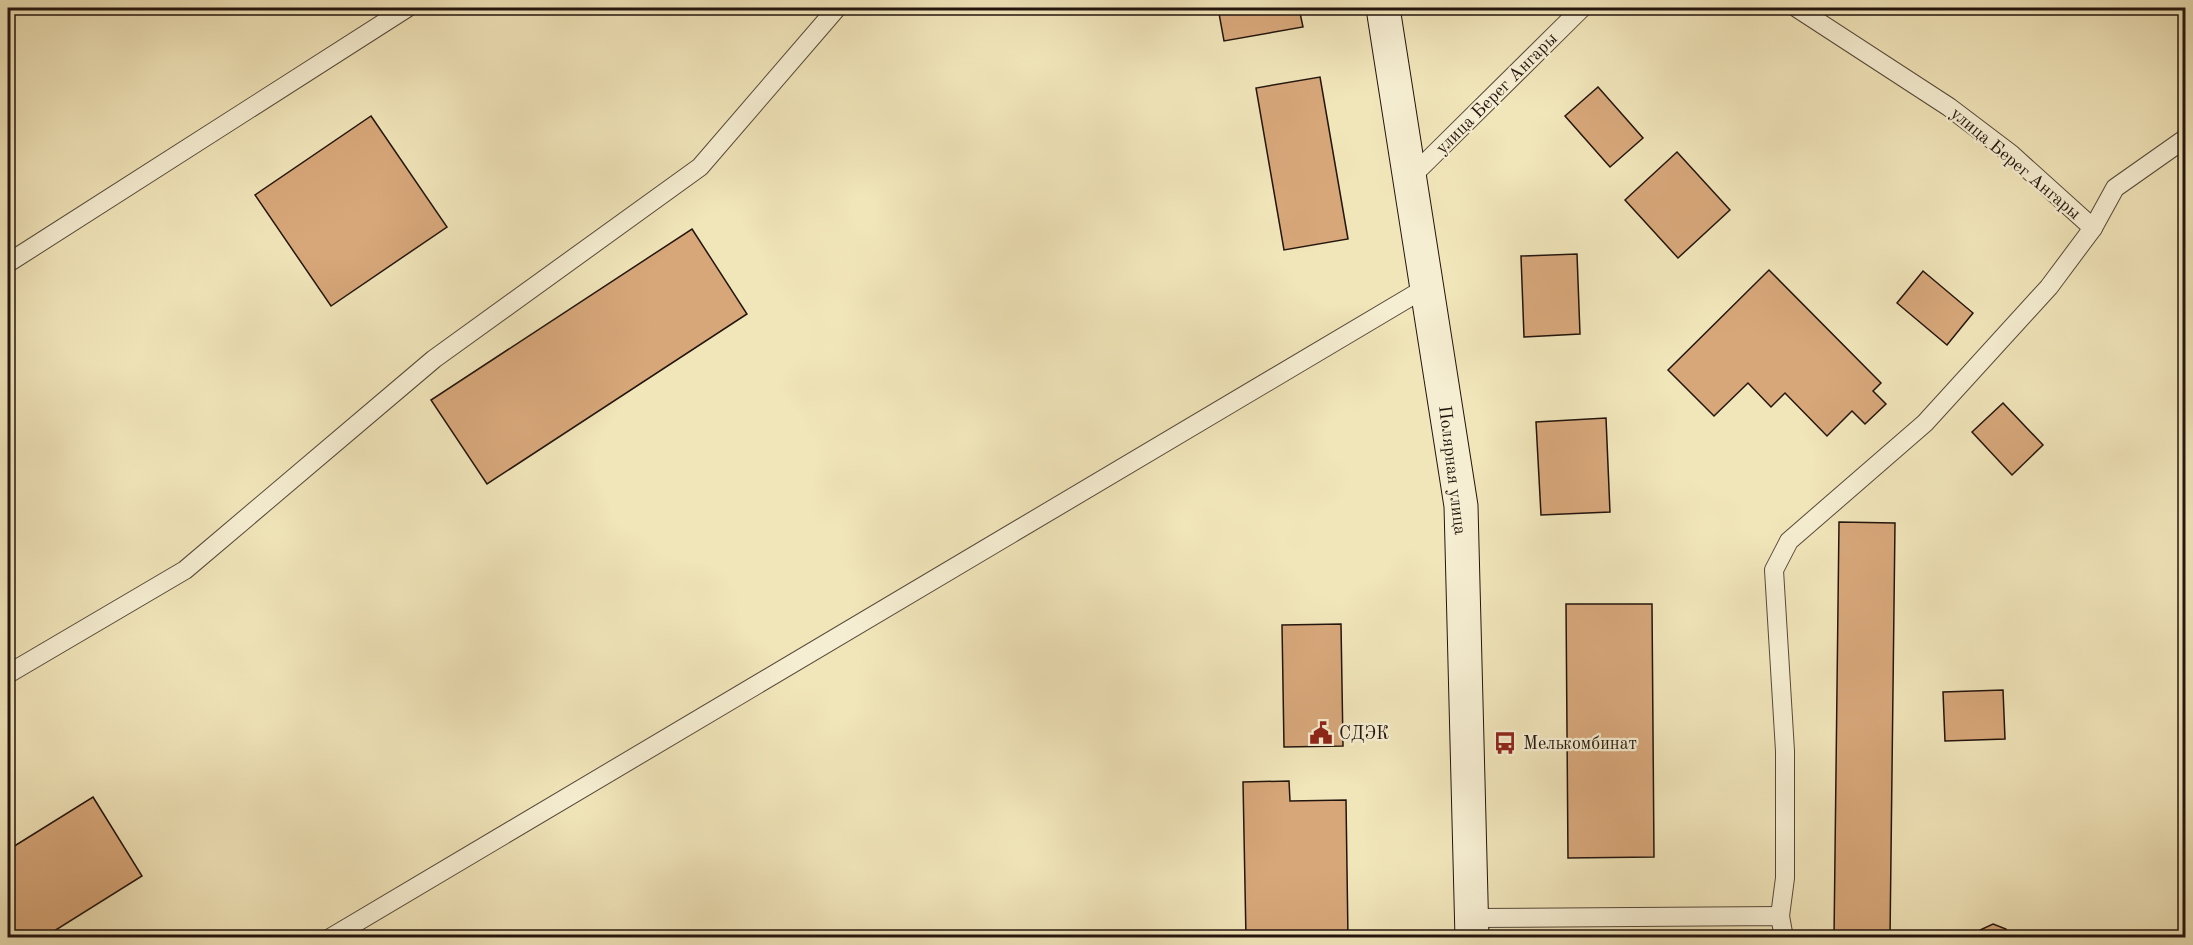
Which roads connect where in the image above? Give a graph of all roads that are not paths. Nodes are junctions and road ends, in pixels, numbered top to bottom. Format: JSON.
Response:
{"nodes":[{"id":1,"x":407,"y":8,"type":"edge"},
{"id":2,"x":837,"y":8,"type":"edge"},
{"id":3,"x":1383,"y":8,"type":"edge"},
{"id":4,"x":1582,"y":8,"type":"edge"},
{"id":5,"x":1797,"y":8,"type":"edge"},
{"id":6,"x":2186,"y":138,"type":"edge"},
{"id":7,"x":1410,"y":177,"type":"junction"},
{"id":8,"x":2093,"y":228,"type":"junction"},
{"id":9,"x":8,"y":263,"type":"edge"},
{"id":10,"x":1427,"y":287,"type":"junction"},
{"id":11,"x":8,"y":674,"type":"edge"},
{"id":12,"x":1780,"y":916,"type":"junction"},
{"id":13,"x":1472,"y":928,"type":"edge"},
{"id":14,"x":330,"y":938,"type":"edge"},
{"id":15,"x":1784,"y":938,"type":"edge"}],
"edges":[{"from":1,"to":9,"type":"lane"},
{"from":2,"to":11,"type":"lane"},
{"from":3,"to":7,"type":"main road","name":"Полярная улица"},
{"from":4,"to":7,"type":"lane","name":"улица Берег Ангары"},
{"from":5,"to":8,"type":"lane","name":"улица Берег Ангары"},
{"from":6,"to":8,"type":"lane","name":"улица Берег Ангары"},
{"from":7,"to":10,"type":"main road","name":"Полярная улица"},
{"from":8,"to":12,"type":"lane"},
{"from":10,"to":13,"type":"main road","name":"Полярная улица"},
{"from":10,"to":14,"type":"lane"},
{"from":12,"to":13,"type":"lane"},
{"from":12,"to":15,"type":"lane"}]}
